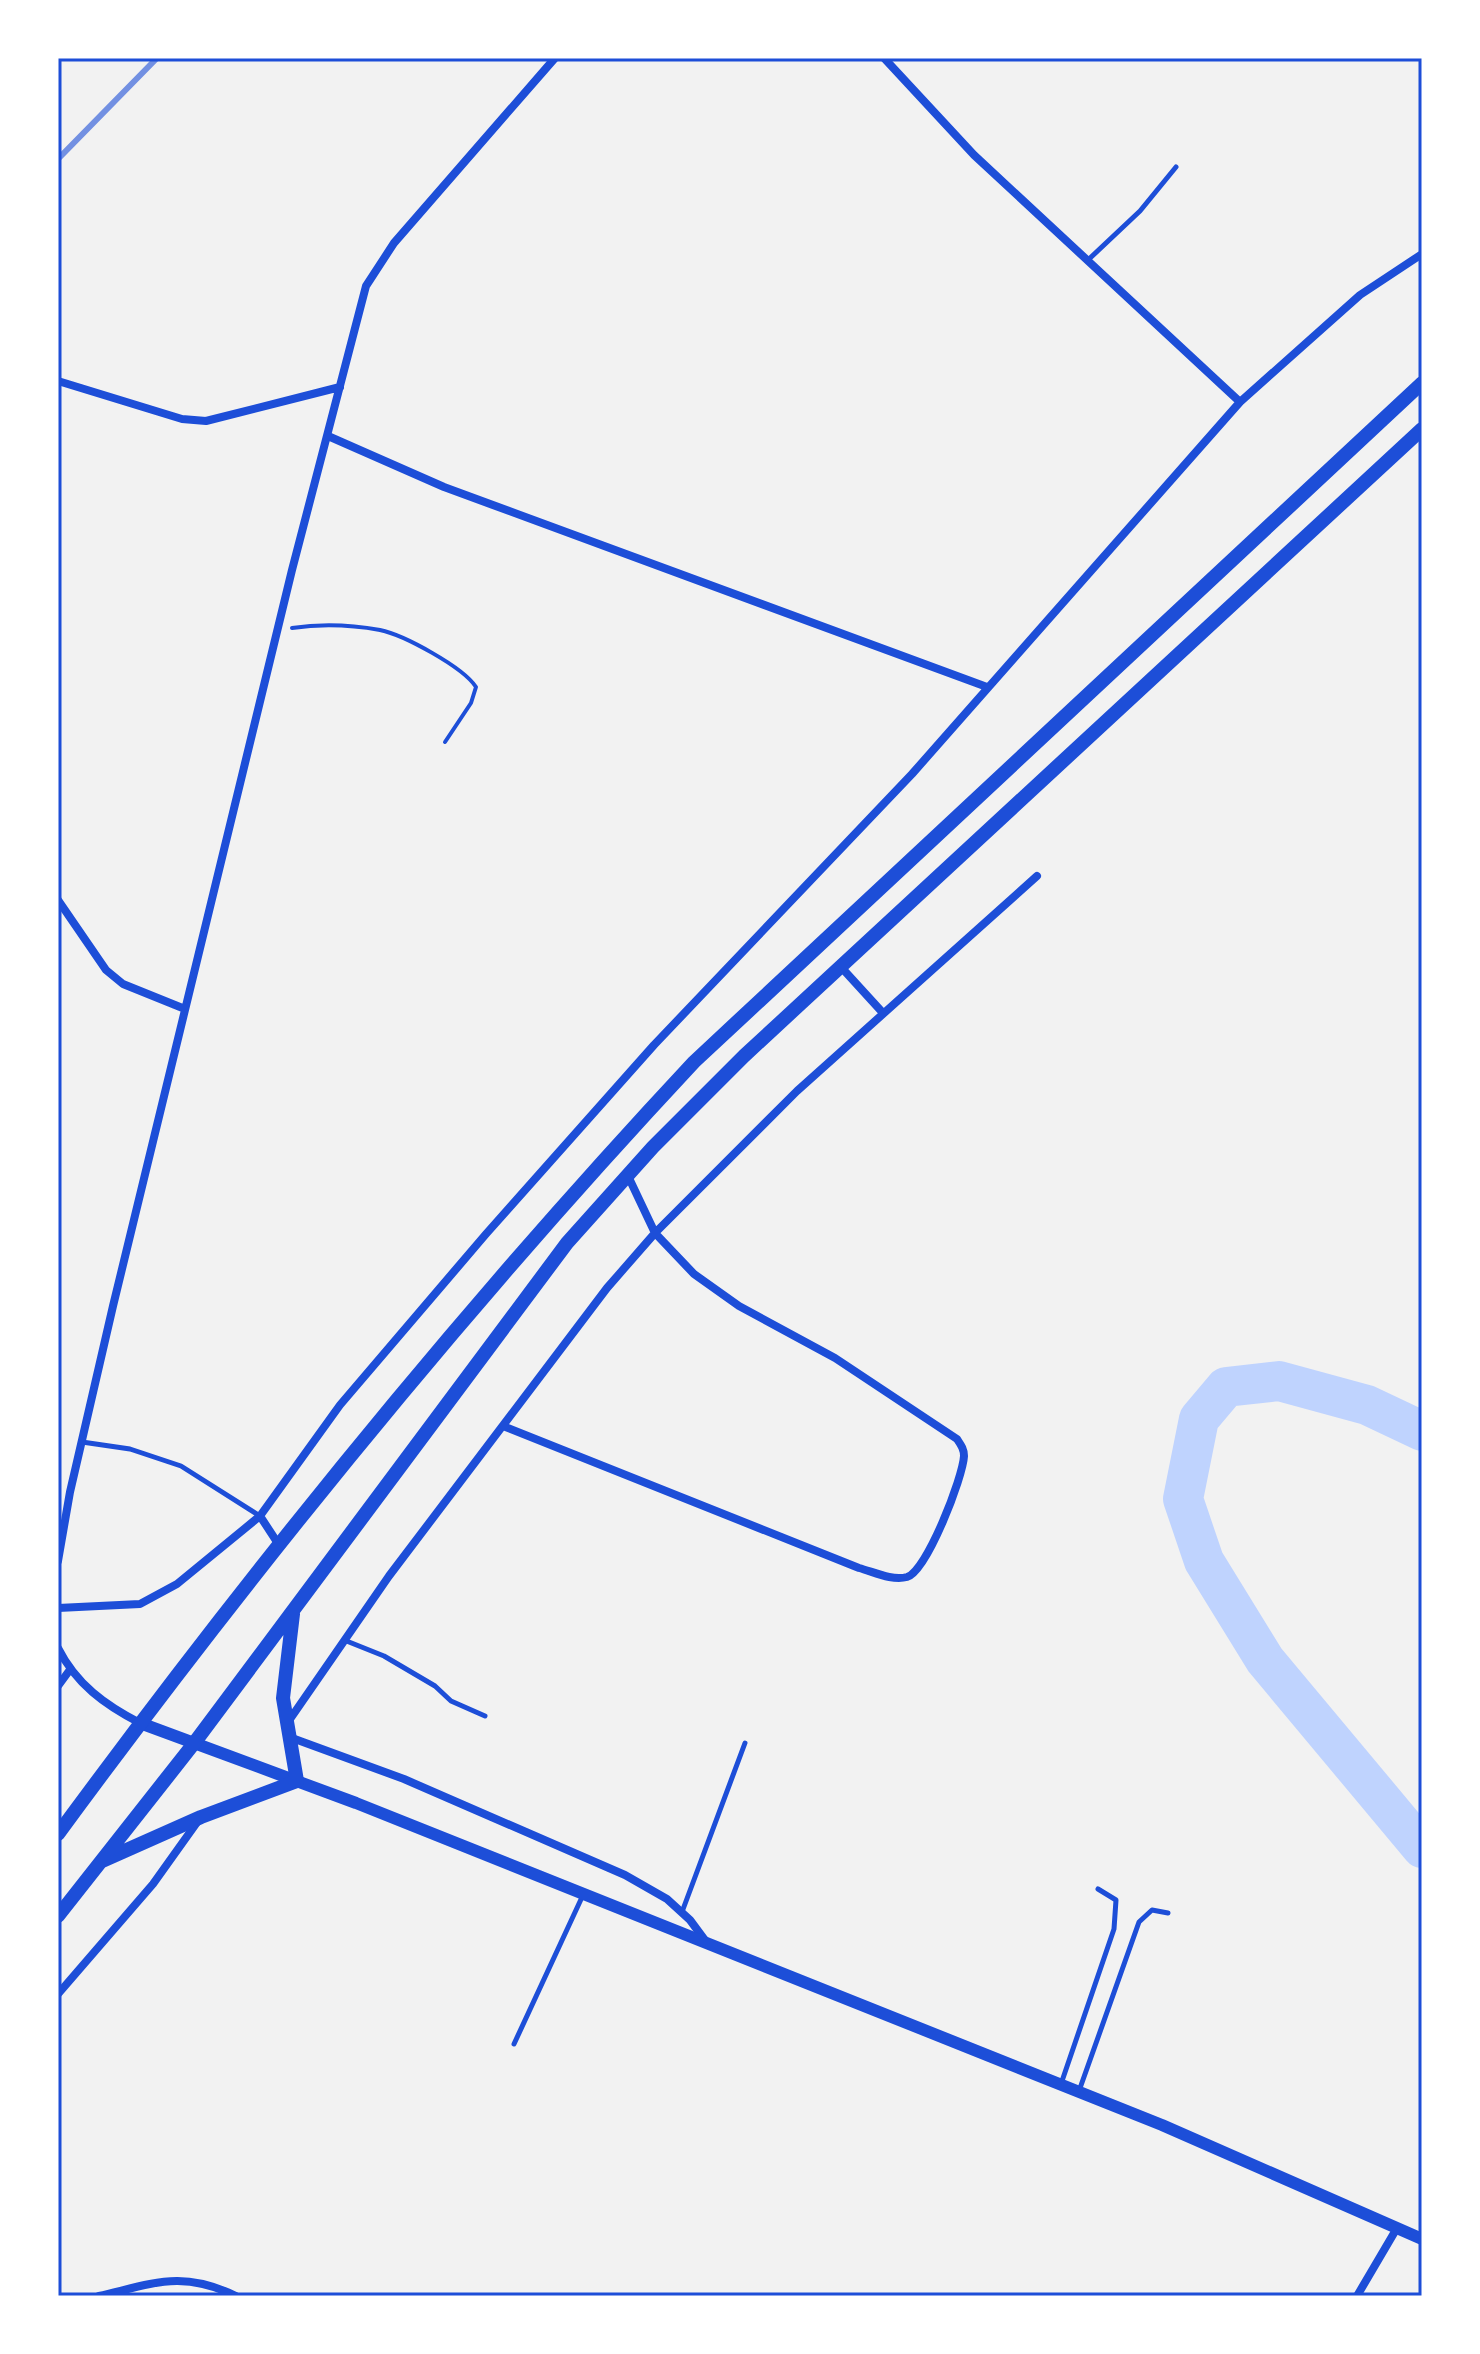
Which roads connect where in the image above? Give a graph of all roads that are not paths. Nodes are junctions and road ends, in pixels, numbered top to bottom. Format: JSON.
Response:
{"nodes":[{"id":1,"x":555,"y":58,"type":"edge"},
{"id":2,"x":884,"y":58,"type":"edge"},
{"id":3,"x":1176,"y":167,"type":"dead end"},
{"id":4,"x":1422,"y":254,"type":"edge"},
{"id":5,"x":1088,"y":260,"type":"junction"},
{"id":6,"x":58,"y":381,"type":"edge"},
{"id":7,"x":1422,"y":383,"type":"edge"},
{"id":8,"x":340,"y":387,"type":"junction"},
{"id":9,"x":1240,"y":402,"type":"junction"},
{"id":10,"x":1422,"y":429,"type":"edge"},
{"id":11,"x":328,"y":436,"type":"junction"},
{"id":12,"x":987,"y":687,"type":"junction"},
{"id":13,"x":1037,"y":876,"type":"dead end"},
{"id":14,"x":58,"y":900,"type":"edge"},
{"id":15,"x":841,"y":967,"type":"junction"},
{"id":16,"x":185,"y":1009,"type":"junction"},
{"id":17,"x":883,"y":1013,"type":"junction"},
{"id":18,"x":628,"y":1176,"type":"junction"},
{"id":19,"x":655,"y":1233,"type":"junction"},
{"id":20,"x":503,"y":1426,"type":"junction"},
{"id":21,"x":81,"y":1442,"type":"junction"},
{"id":22,"x":260,"y":1516,"type":"junction"},
{"id":23,"x":281,"y":1547,"type":"junction"},
{"id":24,"x":58,"y":1561,"type":"edge"},
{"id":25,"x":58,"y":1608,"type":"edge"},
{"id":26,"x":293,"y":1610,"type":"junction"},
{"id":27,"x":343,"y":1640,"type":"junction"},
{"id":28,"x":58,"y":1648,"type":"edge"},
{"id":29,"x":69,"y":1671,"type":"junction"},
{"id":30,"x":58,"y":1686,"type":"edge"},
{"id":31,"x":485,"y":1716,"type":"dead end"},
{"id":32,"x":288,"y":1722,"type":"junction"},
{"id":33,"x":140,"y":1723,"type":"junction"},
{"id":34,"x":292,"y":1738,"type":"junction"},
{"id":35,"x":195,"y":1742,"type":"junction"},
{"id":36,"x":745,"y":1743,"type":"dead end"},
{"id":37,"x":297,"y":1781,"type":"junction"},
{"id":38,"x":201,"y":1817,"type":"junction"},
{"id":39,"x":58,"y":1834,"type":"edge"},
{"id":40,"x":101,"y":1861,"type":"junction"},
{"id":41,"x":1098,"y":1889,"type":"dead end"},
{"id":42,"x":584,"y":1894,"type":"junction"},
{"id":43,"x":682,"y":1912,"type":"junction"},
{"id":44,"x":1168,"y":1913,"type":"dead end"},
{"id":45,"x":58,"y":1916,"type":"edge"},
{"id":46,"x":707,"y":1944,"type":"junction"},
{"id":47,"x":58,"y":1994,"type":"edge"},
{"id":48,"x":514,"y":2044,"type":"dead end"},
{"id":49,"x":1061,"y":2085,"type":"junction"},
{"id":50,"x":1079,"y":2092,"type":"junction"},
{"id":51,"x":1397,"y":2228,"type":"junction"},
{"id":52,"x":1422,"y":2239,"type":"edge"},
{"id":53,"x":99,"y":2296,"type":"edge"},
{"id":54,"x":236,"y":2296,"type":"edge"},
{"id":55,"x":1357,"y":2296,"type":"edge"}],
"edges":[{"from":1,"to":8,"type":"street"},
{"from":2,"to":5,"type":"street"},
{"from":3,"to":5,"type":"lane"},
{"from":4,"to":9,"type":"street"},
{"from":5,"to":9,"type":"street"},
{"from":6,"to":8,"type":"street"},
{"from":7,"to":23,"type":"main road"},
{"from":8,"to":11,"type":"street"},
{"from":9,"to":12,"type":"street"},
{"from":10,"to":15,"type":"main road"},
{"from":11,"to":12,"type":"street"},
{"from":11,"to":16,"type":"street"},
{"from":12,"to":22,"type":"street"},
{"from":13,"to":17,"type":"street"},
{"from":14,"to":16,"type":"street"},
{"from":15,"to":17,"type":"street"},
{"from":15,"to":18,"type":"main road"},
{"from":16,"to":21,"type":"street"},
{"from":17,"to":19,"type":"street"},
{"from":18,"to":19,"type":"street"},
{"from":18,"to":26,"type":"main road"},
{"from":19,"to":20,"type":"street"},
{"from":19,"to":20,"type":"street"},
{"from":20,"to":27,"type":"street"},
{"from":21,"to":22,"type":"lane"},
{"from":21,"to":24,"type":"street"},
{"from":22,"to":23,"type":"street"},
{"from":22,"to":25,"type":"street"},
{"from":23,"to":33,"type":"main road"},
{"from":26,"to":32,"type":"main road"},
{"from":26,"to":35,"type":"main road"},
{"from":27,"to":31,"type":"lane"},
{"from":27,"to":32,"type":"street"},
{"from":28,"to":29,"type":"street"},
{"from":29,"to":30,"type":"street"},
{"from":29,"to":33,"type":"street"},
{"from":32,"to":34,"type":"main road"},
{"from":33,"to":35,"type":"street"},
{"from":33,"to":39,"type":"main road"},
{"from":34,"to":37,"type":"main road"},
{"from":34,"to":43,"type":"street"},
{"from":35,"to":37,"type":"street"},
{"from":35,"to":40,"type":"main road"},
{"from":36,"to":43,"type":"lane"},
{"from":37,"to":38,"type":"main road"},
{"from":37,"to":42,"type":"street"},
{"from":38,"to":40,"type":"main road"},
{"from":38,"to":47,"type":"street"},
{"from":40,"to":45,"type":"main road"},
{"from":41,"to":49,"type":"lane"},
{"from":42,"to":46,"type":"street"},
{"from":42,"to":48,"type":"lane"},
{"from":43,"to":46,"type":"street"},
{"from":44,"to":50,"type":"lane"},
{"from":46,"to":49,"type":"street"},
{"from":49,"to":50,"type":"street"},
{"from":50,"to":51,"type":"street"},
{"from":51,"to":52,"type":"street"},
{"from":51,"to":55,"type":"street"},
{"from":53,"to":54,"type":"street"}]}
